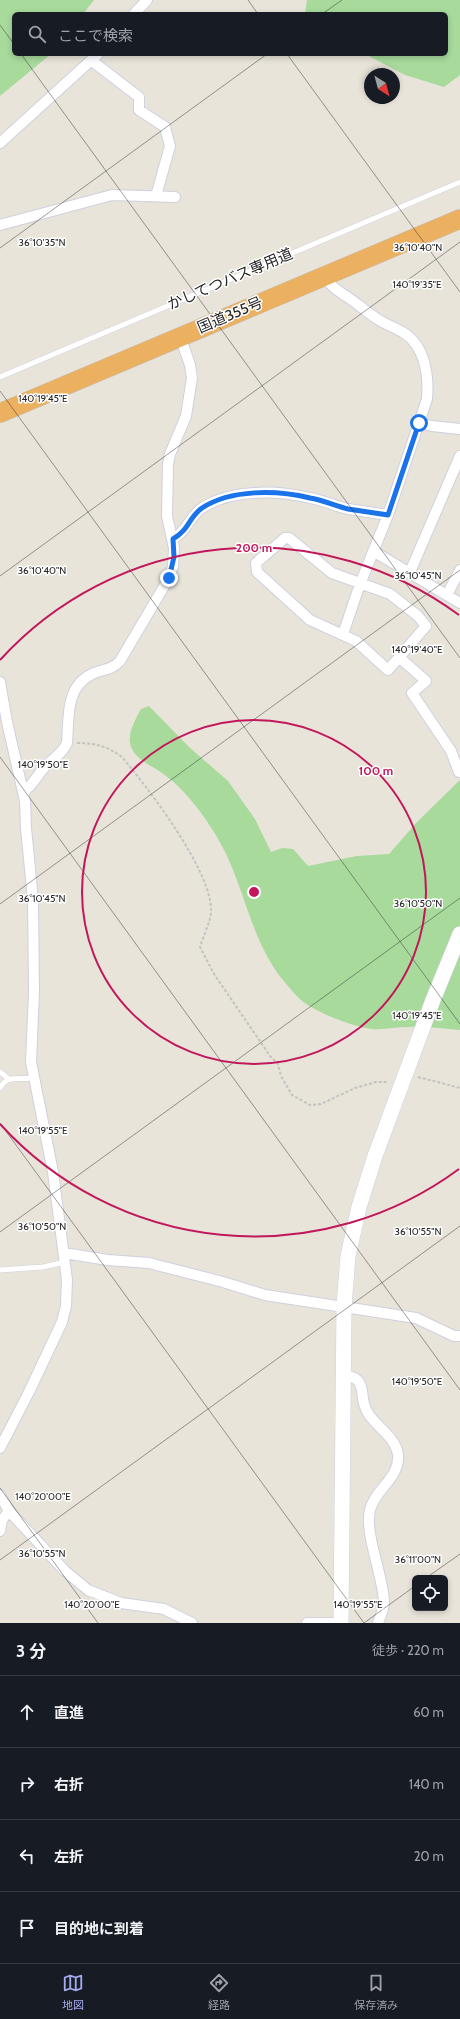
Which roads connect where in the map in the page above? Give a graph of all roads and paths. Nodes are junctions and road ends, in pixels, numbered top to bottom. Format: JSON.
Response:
{"nodes":[{"id":1,"x":147,"y":0,"type":"edge"},
{"id":2,"x":136,"y":12,"type":"edge"},
{"id":3,"x":95,"y":58,"type":"edge"},
{"id":4,"x":0,"y":143,"type":"edge"},
{"id":5,"x":460,"y":182,"type":"edge"},
{"id":6,"x":156,"y":196,"type":"junction"},
{"id":7,"x":175,"y":197,"type":"dead end"},
{"id":8,"x":460,"y":219,"type":"edge"},
{"id":9,"x":0,"y":225,"type":"edge"},
{"id":10,"x":324,"y":276,"type":"junction"},
{"id":11,"x":180,"y":336,"type":"junction"},
{"id":12,"x":0,"y":377,"type":"edge"},
{"id":13,"x":0,"y":413,"type":"edge"},
{"id":14,"x":419,"y":423,"type":"junction"},
{"id":15,"x":460,"y":429,"type":"edge"},
{"id":16,"x":460,"y":456,"type":"edge"},
{"id":17,"x":388,"y":515,"type":"junction"},
{"id":18,"x":173,"y":539,"type":"junction"},
{"id":19,"x":373,"y":551,"type":"junction"},
{"id":20,"x":460,"y":570,"type":"edge"},
{"id":21,"x":410,"y":572,"type":"junction"},
{"id":22,"x":360,"y":584,"type":"junction"},
{"id":23,"x":447,"y":595,"type":"junction"},
{"id":24,"x":460,"y":603,"type":"edge"},
{"id":25,"x":343,"y":634,"type":"junction"},
{"id":26,"x":400,"y":658,"type":"junction"},
{"id":27,"x":0,"y":682,"type":"edge"},
{"id":28,"x":68,"y":743,"type":"junction"},
{"id":29,"x":459,"y":772,"type":"dead end"},
{"id":30,"x":24,"y":791,"type":"junction"},
{"id":31,"x":460,"y":934,"type":"edge"},
{"id":32,"x":0,"y":1072,"type":"edge"},
{"id":33,"x":405,"y":1073,"type":"junction"},
{"id":34,"x":34,"y":1078,"type":"junction"},
{"id":35,"x":9,"y":1079,"type":"junction"},
{"id":36,"x":0,"y":1088,"type":"edge"},
{"id":37,"x":460,"y":1088,"type":"edge"},
{"id":38,"x":65,"y":1258,"type":"junction"},
{"id":39,"x":0,"y":1270,"type":"edge"},
{"id":40,"x":344,"y":1306,"type":"junction"},
{"id":41,"x":460,"y":1336,"type":"edge"},
{"id":42,"x":343,"y":1375,"type":"junction"},
{"id":43,"x":0,"y":1448,"type":"edge"},
{"id":44,"x":0,"y":1495,"type":"edge"},
{"id":45,"x":9,"y":1511,"type":"junction"},
{"id":46,"x":0,"y":1531,"type":"edge"},
{"id":47,"x":192,"y":1623,"type":"edge"},
{"id":48,"x":306,"y":1623,"type":"edge"},
{"id":49,"x":332,"y":1623,"type":"edge"},
{"id":50,"x":341,"y":1623,"type":"edge"},
{"id":51,"x":378,"y":1623,"type":"edge"}],
"edges":[{"from":1,"to":2,"type":"street"},
{"from":3,"to":4,"type":"street"},
{"from":3,"to":6,"type":"street"},
{"from":5,"to":12,"type":"lane","name":"かしてつバス専用道"},
{"from":6,"to":7,"type":"street"},
{"from":6,"to":9,"type":"street"},
{"from":8,"to":10,"type":"highway","name":"国道355号"},
{"from":10,"to":11,"type":"highway","name":"国道355号"},
{"from":10,"to":14,"type":"street"},
{"from":11,"to":13,"type":"highway","name":"国道355号"},
{"from":11,"to":18,"type":"street"},
{"from":14,"to":15,"type":"street"},
{"from":14,"to":17,"type":"street"},
{"from":16,"to":21,"type":"street"},
{"from":17,"to":18,"type":"street"},
{"from":17,"to":19,"type":"street"},
{"from":18,"to":28,"type":"street"},
{"from":19,"to":21,"type":"street"},
{"from":19,"to":22,"type":"street"},
{"from":20,"to":23,"type":"street"},
{"from":21,"to":23,"type":"street"},
{"from":22,"to":25,"type":"street"},
{"from":22,"to":25,"type":"street"},
{"from":22,"to":26,"type":"street"},
{"from":23,"to":24,"type":"street"},
{"from":25,"to":26,"type":"street"},
{"from":26,"to":29,"type":"street"},
{"from":27,"to":30,"type":"street"},
{"from":28,"to":30,"type":"street"},
{"from":28,"to":33,"type":"path"},
{"from":30,"to":34,"type":"street"},
{"from":31,"to":33,"type":"street"},
{"from":32,"to":35,"type":"lane"},
{"from":33,"to":37,"type":"path"},
{"from":33,"to":40,"type":"street"},
{"from":34,"to":35,"type":"lane"},
{"from":34,"to":38,"type":"street"},
{"from":35,"to":36,"type":"lane"},
{"from":38,"to":39,"type":"lane"},
{"from":38,"to":40,"type":"street"},
{"from":38,"to":43,"type":"street"},
{"from":40,"to":41,"type":"street"},
{"from":40,"to":42,"type":"street"},
{"from":42,"to":50,"type":"street"},
{"from":42,"to":51,"type":"street"},
{"from":44,"to":45,"type":"street"},
{"from":45,"to":46,"type":"street"},
{"from":45,"to":47,"type":"street"},
{"from":48,"to":49,"type":"street"}]}
